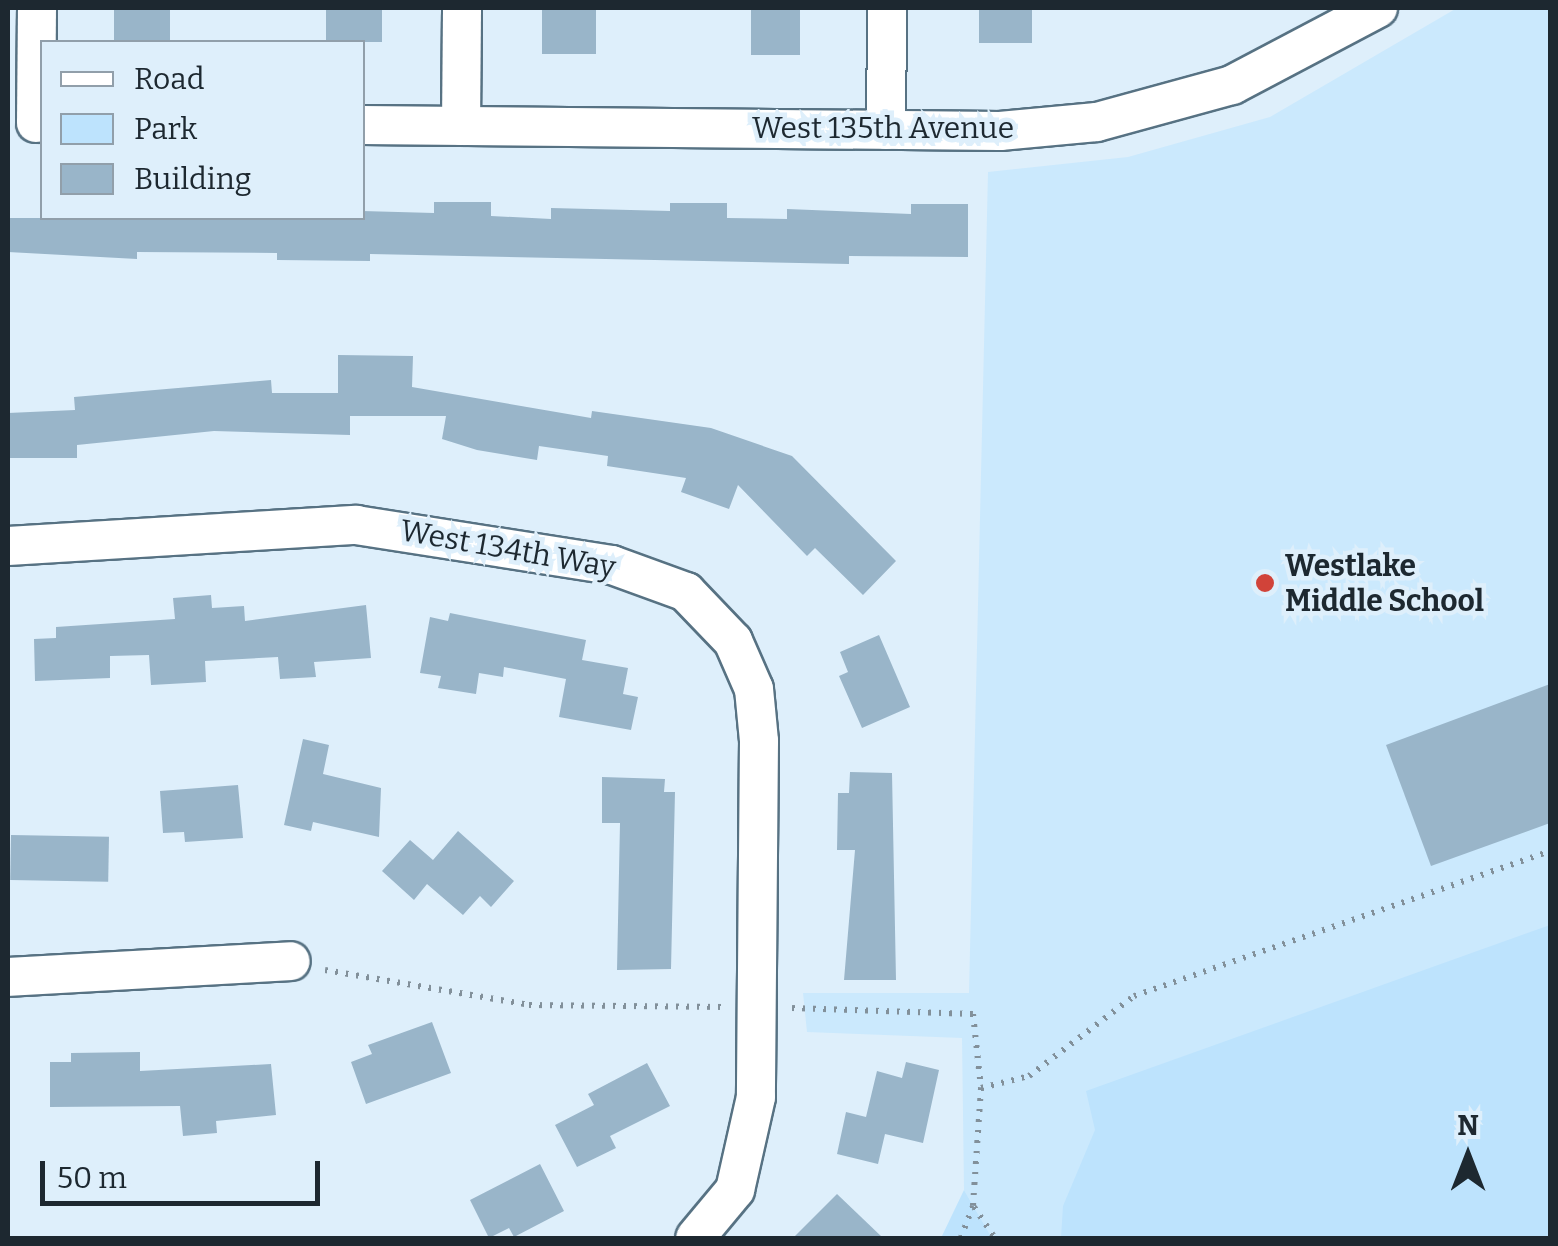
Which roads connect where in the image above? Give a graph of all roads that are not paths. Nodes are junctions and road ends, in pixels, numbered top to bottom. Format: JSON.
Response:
{"nodes":[{"id":1,"x":37,"y":8,"type":"edge"},
{"id":2,"x":462,"y":8,"type":"edge"},
{"id":3,"x":888,"y":8,"type":"edge"},
{"id":4,"x":1378,"y":8,"type":"edge"},
{"id":5,"x":29,"y":123,"type":"edge"},
{"id":6,"x":365,"y":125,"type":"edge"},
{"id":7,"x":461,"y":126,"type":"junction"},
{"id":8,"x":886,"y":130,"type":"junction"},
{"id":9,"x":8,"y":546,"type":"edge"},
{"id":10,"x":291,"y":961,"type":"road end"},
{"id":11,"x":8,"y":976,"type":"edge"},
{"id":12,"x":695,"y":1238,"type":"edge"}],
"edges":[{"from":1,"to":5,"type":"street"},
{"from":2,"to":7,"type":"street"},
{"from":3,"to":8,"type":"street"},
{"from":4,"to":8,"type":"street","name":"West 135th Avenue"},
{"from":6,"to":7,"type":"street","name":"West 135th Avenue"},
{"from":7,"to":8,"type":"street","name":"West 135th Avenue"},
{"from":9,"to":12,"type":"street","name":"West 134th Way"},
{"from":10,"to":11,"type":"street"}]}
